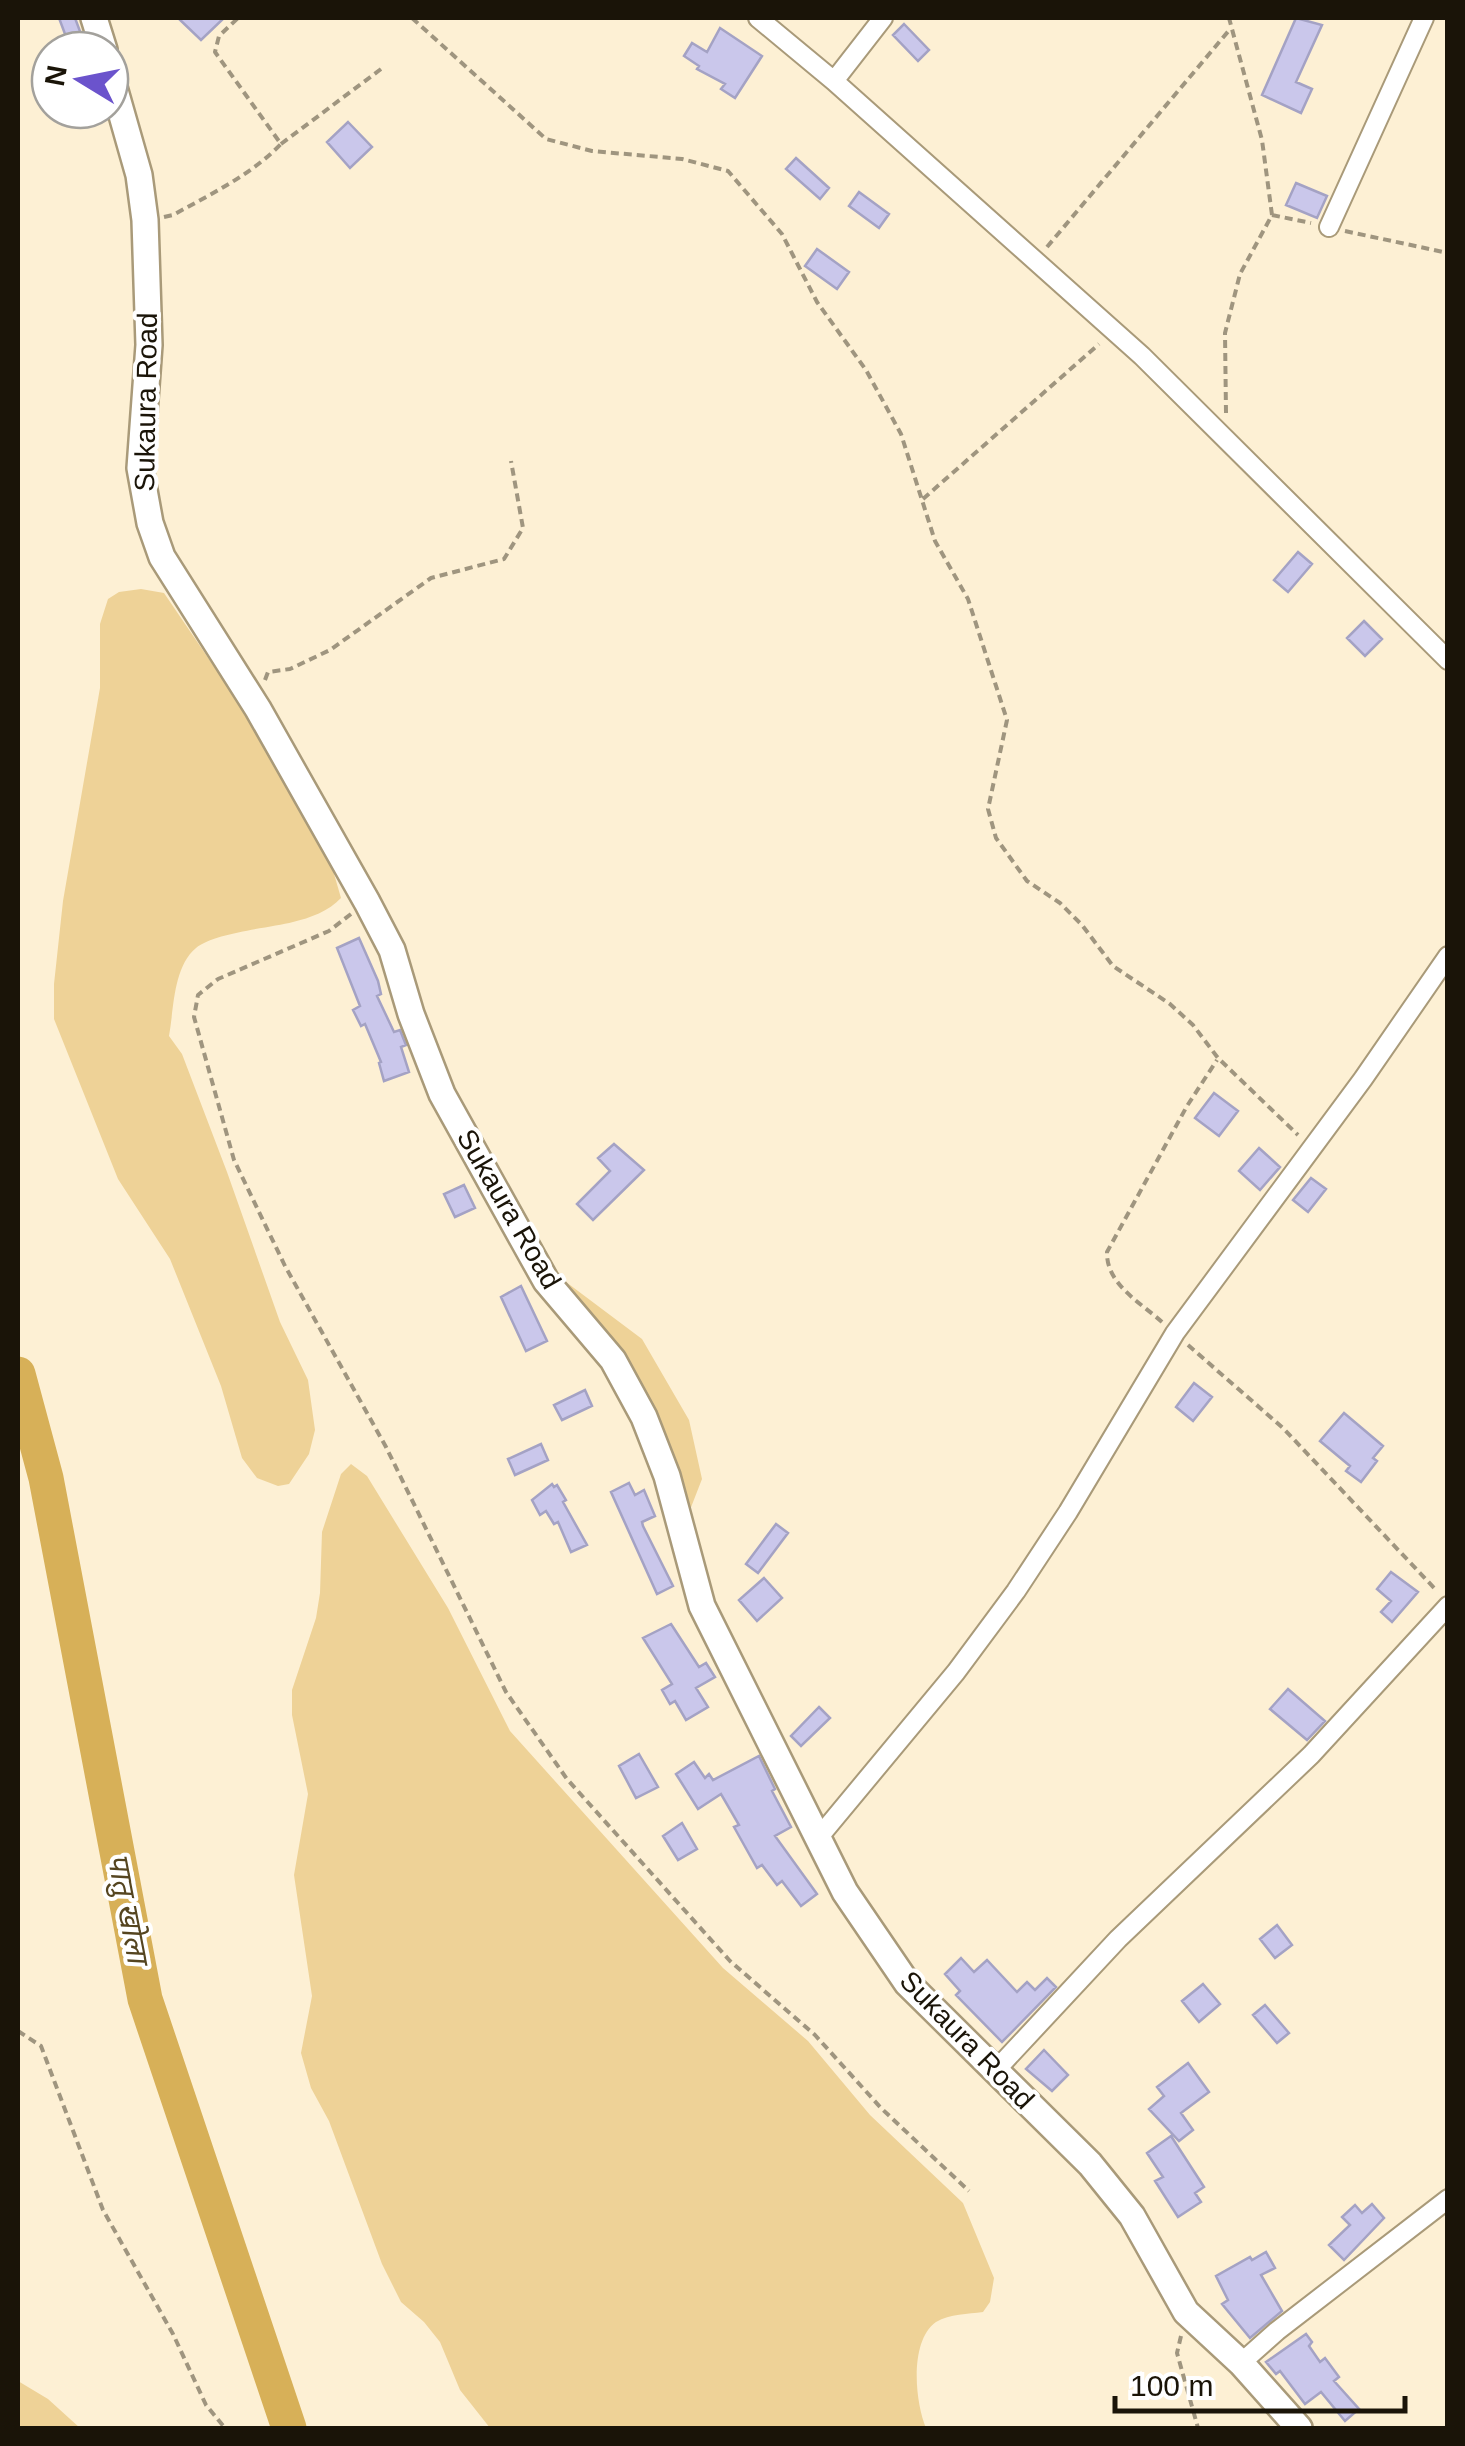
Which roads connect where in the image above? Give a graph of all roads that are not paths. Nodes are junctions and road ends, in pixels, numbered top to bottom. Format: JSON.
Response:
{"nodes":[{"id":1,"x":758,"y":18,"type":"edge"},
{"id":2,"x":884,"y":18,"type":"edge"},
{"id":3,"x":1424,"y":18,"type":"edge"},
{"id":4,"x":834,"y":80,"type":"junction"},
{"id":5,"x":126,"y":130,"type":"edge"},
{"id":6,"x":1328,"y":227,"type":"road end"},
{"id":7,"x":1448,"y":660,"type":"edge"},
{"id":8,"x":1448,"y":956,"type":"edge"},
{"id":9,"x":1448,"y":1604,"type":"edge"},
{"id":10,"x":820,"y":1837,"type":"junction"},
{"id":11,"x":994,"y":2072,"type":"junction"},
{"id":12,"x":1448,"y":2200,"type":"edge"},
{"id":13,"x":1242,"y":2362,"type":"junction"},
{"id":14,"x":1299,"y":2428,"type":"edge"}],
"edges":[{"from":1,"to":4,"type":"street"},
{"from":2,"to":4,"type":"street"},
{"from":3,"to":6,"type":"street"},
{"from":4,"to":7,"type":"street"},
{"from":5,"to":10,"type":"street","name":"Sukaura Road"},
{"from":8,"to":10,"type":"street"},
{"from":9,"to":11,"type":"street"},
{"from":10,"to":11,"type":"street","name":"Sukaura Road"},
{"from":11,"to":13,"type":"street","name":"Sukaura Road"},
{"from":12,"to":13,"type":"street"},
{"from":13,"to":14,"type":"street","name":"Sukaura Road"}]}
